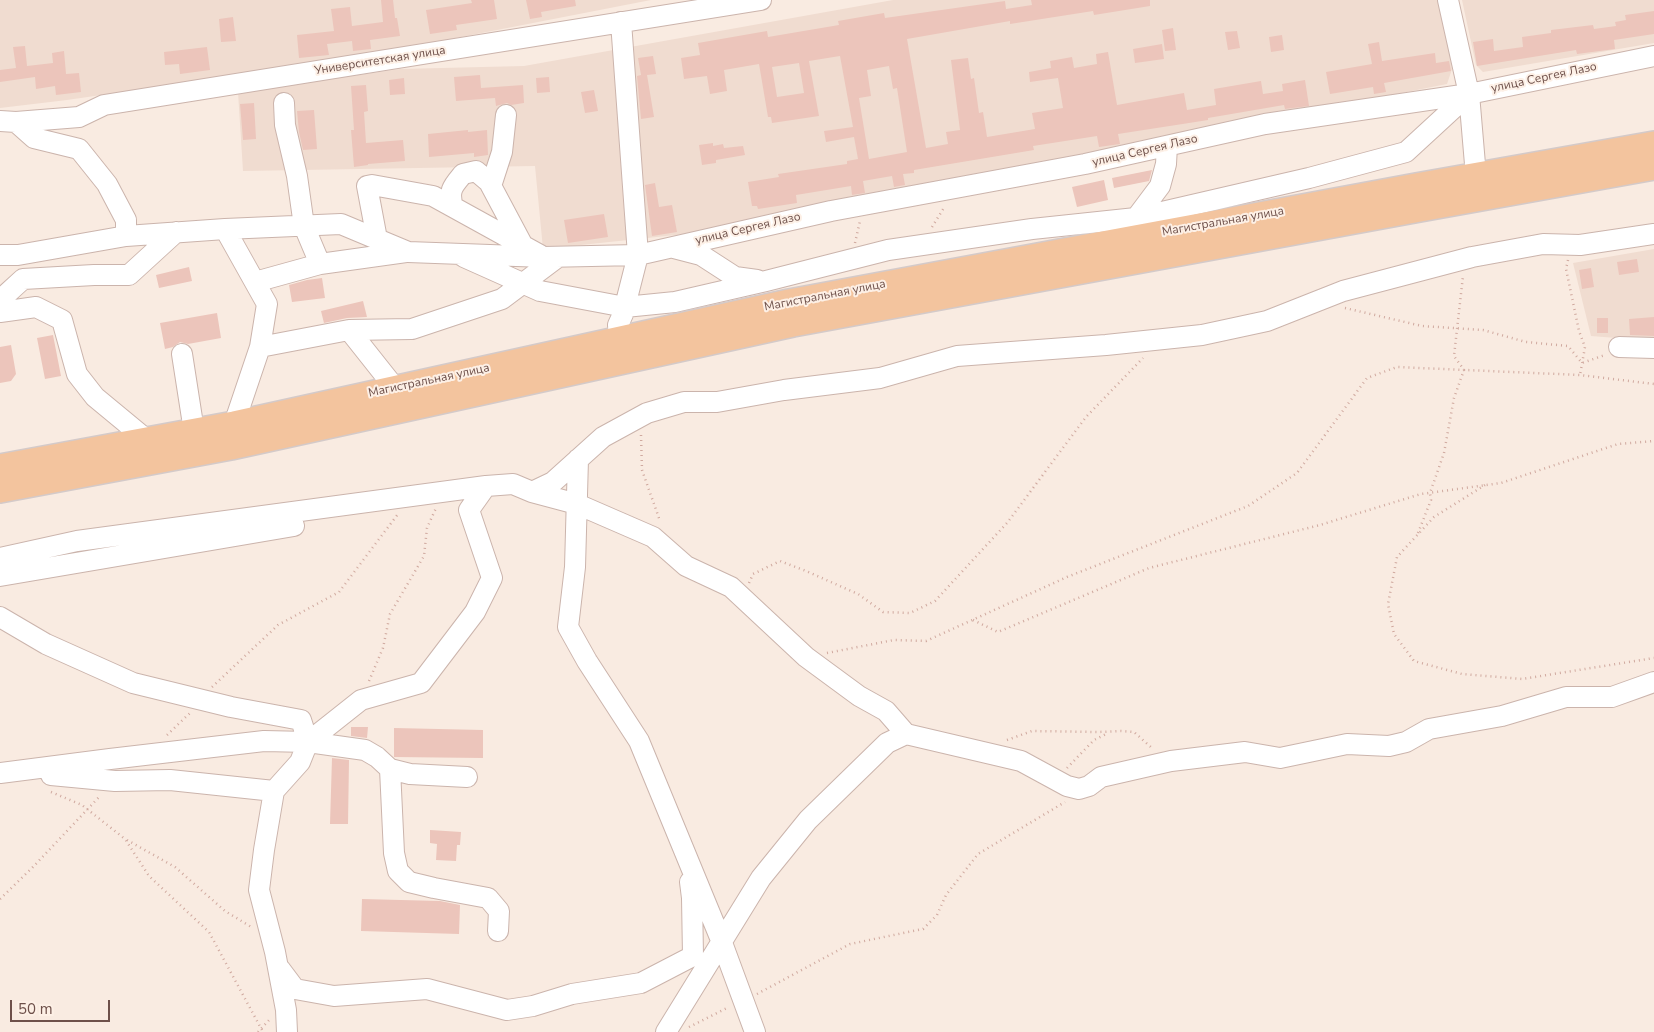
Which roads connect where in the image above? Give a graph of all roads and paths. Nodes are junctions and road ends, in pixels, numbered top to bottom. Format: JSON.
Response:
{"nodes":[{"id":1,"x":761,"y":0,"type":"edge"},
{"id":2,"x":1448,"y":0,"type":"edge"},
{"id":3,"x":621,"y":22,"type":"junction"},
{"id":4,"x":1654,"y":56,"type":"edge"},
{"id":5,"x":1469,"y":94,"type":"junction"},
{"id":6,"x":284,"y":103,"type":"dead end"},
{"id":7,"x":506,"y":116,"type":"dead end"},
{"id":8,"x":8,"y":122,"type":"edge"},
{"id":9,"x":1654,"y":144,"type":"edge"},
{"id":10,"x":1168,"y":146,"type":"junction"},
{"id":11,"x":1654,"y":167,"type":"edge"},
{"id":12,"x":491,"y":186,"type":"junction"},
{"id":13,"x":1478,"y":187,"type":"junction"},
{"id":14,"x":956,"y":188,"type":"junction"},
{"id":15,"x":862,"y":205,"type":"junction"},
{"id":16,"x":453,"y":207,"type":"junction"},
{"id":17,"x":304,"y":226,"type":"junction"},
{"id":18,"x":1135,"y":228,"type":"junction"},
{"id":19,"x":226,"y":229,"type":"junction"},
{"id":20,"x":176,"y":232,"type":"junction"},
{"id":21,"x":1654,"y":234,"type":"edge"},
{"id":22,"x":126,"y":236,"type":"junction"},
{"id":23,"x":377,"y":239,"type":"junction"},
{"id":24,"x":522,"y":244,"type":"junction"},
{"id":25,"x":1576,"y":245,"type":"junction"},
{"id":26,"x":918,"y":246,"type":"junction"},
{"id":27,"x":671,"y":247,"type":"junction"},
{"id":28,"x":408,"y":252,"type":"junction"},
{"id":29,"x":457,"y":254,"type":"junction"},
{"id":30,"x":638,"y":254,"type":"junction"},
{"id":31,"x":9,"y":255,"type":"edge"},
{"id":32,"x":551,"y":257,"type":"junction"},
{"id":33,"x":1465,"y":258,"type":"junction"},
{"id":34,"x":849,"y":260,"type":"junction"},
{"id":35,"x":320,"y":264,"type":"junction"},
{"id":36,"x":23,"y":279,"type":"junction"},
{"id":37,"x":766,"y":281,"type":"junction"},
{"id":38,"x":255,"y":282,"type":"junction"},
{"id":39,"x":521,"y":283,"type":"junction"},
{"id":40,"x":0,"y":300,"type":"edge"},
{"id":41,"x":1316,"y":302,"type":"junction"},
{"id":42,"x":625,"y":307,"type":"junction"},
{"id":43,"x":0,"y":312,"type":"edge"},
{"id":44,"x":1458,"y":328,"type":"junction"},
{"id":45,"x":349,"y":330,"type":"junction"},
{"id":46,"x":618,"y":339,"type":"junction"},
{"id":47,"x":260,"y":347,"type":"junction"},
{"id":48,"x":1619,"y":347,"type":"joint"},
{"id":49,"x":1654,"y":348,"type":"edge"},
{"id":50,"x":182,"y":354,"type":"dead end"},
{"id":51,"x":1149,"y":354,"type":"dead end"},
{"id":52,"x":1582,"y":363,"type":"junction"},
{"id":53,"x":1464,"y":370,"type":"junction"},
{"id":54,"x":1580,"y":375,"type":"junction"},
{"id":55,"x":1654,"y":384,"type":"edge"},
{"id":56,"x":395,"y":388,"type":"junction"},
{"id":57,"x":641,"y":416,"type":"junction"},
{"id":58,"x":234,"y":424,"type":"junction"},
{"id":59,"x":194,"y":431,"type":"junction"},
{"id":60,"x":146,"y":440,"type":"junction"},
{"id":61,"x":1654,"y":442,"type":"edge"},
{"id":62,"x":578,"y":459,"type":"junction"},
{"id":63,"x":0,"y":467,"type":"edge"},
{"id":64,"x":1486,"y":485,"type":"junction"},
{"id":65,"x":486,"y":486,"type":"junction"},
{"id":66,"x":463,"y":489,"type":"junction"},
{"id":67,"x":0,"y":490,"type":"edge"},
{"id":68,"x":532,"y":492,"type":"junction"},
{"id":69,"x":1430,"y":493,"type":"junction"},
{"id":70,"x":439,"y":500,"type":"junction"},
{"id":71,"x":577,"y":504,"type":"junction"},
{"id":72,"x":661,"y":524,"type":"dead end"},
{"id":73,"x":1418,"y":534,"type":"junction"},
{"id":74,"x":0,"y":558,"type":"edge"},
{"id":75,"x":0,"y":576,"type":"edge"},
{"id":76,"x":743,"y":598,"type":"junction"},
{"id":77,"x":0,"y":616,"type":"edge"},
{"id":78,"x":972,"y":620,"type":"junction"},
{"id":79,"x":806,"y":657,"type":"junction"},
{"id":80,"x":1654,"y":658,"type":"edge"},
{"id":81,"x":1654,"y":682,"type":"edge"},
{"id":82,"x":360,"y":700,"type":"junction"},
{"id":83,"x":1110,"y":731,"type":"junction"},
{"id":84,"x":906,"y":734,"type":"junction"},
{"id":85,"x":308,"y":742,"type":"junction"},
{"id":86,"x":1002,"y":742,"type":"dead end"},
{"id":87,"x":1171,"y":761,"type":"junction"},
{"id":88,"x":390,"y":769,"type":"junction"},
{"id":89,"x":2,"y":774,"type":"edge"},
{"id":90,"x":467,"y":777,"type":"dead end"},
{"id":91,"x":1056,"y":780,"type":"junction"},
{"id":92,"x":1079,"y":789,"type":"junction"},
{"id":93,"x":274,"y":790,"type":"junction"},
{"id":94,"x":50,"y":792,"type":"dead end"},
{"id":95,"x":125,"y":840,"type":"junction"},
{"id":96,"x":688,"y":860,"type":"junction"},
{"id":97,"x":270,"y":932,"type":"junction"},
{"id":98,"x":498,"y":932,"type":"dead end"},
{"id":99,"x":721,"y":940,"type":"junction"},
{"id":100,"x":693,"y":956,"type":"junction"},
{"id":101,"x":277,"y":965,"type":"junction"},
{"id":102,"x":688,"y":995,"type":"junction"},
{"id":103,"x":743,"y":1001,"type":"junction"},
{"id":104,"x":687,"y":1028,"type":"dead end"},
{"id":105,"x":263,"y":1032,"type":"edge"},
{"id":106,"x":287,"y":1032,"type":"edge"},
{"id":107,"x":666,"y":1032,"type":"edge"},
{"id":108,"x":754,"y":1032,"type":"edge"}],
"edges":[{"from":1,"to":3,"type":"street","name":"Университетская улица"},
{"from":2,"to":5,"type":"street"},
{"from":3,"to":8,"type":"street","name":"Университетская улица"},
{"from":3,"to":30,"type":"street"},
{"from":4,"to":5,"type":"street","name":"улица Сергея Лазо"},
{"from":5,"to":10,"type":"street","name":"улица Сергея Лазо"},
{"from":5,"to":13,"type":"street"},
{"from":5,"to":18,"type":"street"},
{"from":6,"to":17,"type":"street"},
{"from":7,"to":12,"type":"street"},
{"from":8,"to":22,"type":"street"},
{"from":9,"to":13,"type":"main road","name":"Магистральная улица"},
{"from":10,"to":14,"type":"street","name":"улица Сергея Лазо"},
{"from":10,"to":18,"type":"street"},
{"from":11,"to":13,"type":"main road","name":"Магистральная улица"},
{"from":12,"to":16,"type":"street"},
{"from":12,"to":24,"type":"street"},
{"from":13,"to":18,"type":"main road","name":"Магистральная улица"},
{"from":13,"to":67,"type":"main road","name":"Магистральная улица"},
{"from":14,"to":15,"type":"street","name":"улица Сергея Лазо"},
{"from":14,"to":26,"type":"path"},
{"from":15,"to":27,"type":"street","name":"улица Сергея Лазо"},
{"from":15,"to":34,"type":"path"},
{"from":16,"to":23,"type":"street"},
{"from":16,"to":24,"type":"street"},
{"from":17,"to":19,"type":"street"},
{"from":17,"to":23,"type":"street"},
{"from":17,"to":35,"type":"street"},
{"from":18,"to":26,"type":"street"},
{"from":18,"to":46,"type":"main road","name":"Магистральная улица"},
{"from":19,"to":20,"type":"street"},
{"from":19,"to":38,"type":"street"},
{"from":20,"to":22,"type":"street"},
{"from":20,"to":36,"type":"street"},
{"from":21,"to":25,"type":"street"},
{"from":22,"to":31,"type":"street"},
{"from":23,"to":28,"type":"street"},
{"from":24,"to":32,"type":"street"},
{"from":25,"to":33,"type":"street"},
{"from":25,"to":52,"type":"path"},
{"from":26,"to":34,"type":"street"},
{"from":27,"to":30,"type":"street","name":"улица Сергея Лазо"},
{"from":27,"to":37,"type":"street"},
{"from":28,"to":29,"type":"street","name":"улица Сергея Лазо"},
{"from":28,"to":35,"type":"street"},
{"from":29,"to":32,"type":"street","name":"улица Сергея Лазо"},
{"from":29,"to":39,"type":"street"},
{"from":30,"to":32,"type":"street","name":"улица Сергея Лазо"},
{"from":30,"to":42,"type":"street"},
{"from":31,"to":36,"type":"street"},
{"from":32,"to":39,"type":"street"},
{"from":33,"to":41,"type":"street"},
{"from":33,"to":44,"type":"path"},
{"from":34,"to":37,"type":"street"},
{"from":35,"to":38,"type":"street"},
{"from":36,"to":40,"type":"street"},
{"from":37,"to":42,"type":"street"},
{"from":38,"to":47,"type":"street"},
{"from":39,"to":42,"type":"street"},
{"from":39,"to":45,"type":"street"},
{"from":41,"to":44,"type":"path"},
{"from":41,"to":57,"type":"street"},
{"from":42,"to":46,"type":"street"},
{"from":43,"to":60,"type":"street"},
{"from":44,"to":52,"type":"path"},
{"from":44,"to":53,"type":"path"},
{"from":45,"to":47,"type":"street"},
{"from":45,"to":56,"type":"street"},
{"from":46,"to":56,"type":"main road","name":"Магистральная улица"},
{"from":47,"to":58,"type":"street"},
{"from":48,"to":49,"type":"street"},
{"from":48,"to":52,"type":"path"},
{"from":50,"to":59,"type":"street"},
{"from":51,"to":76,"type":"path"},
{"from":52,"to":54,"type":"path"},
{"from":53,"to":54,"type":"path"},
{"from":53,"to":69,"type":"path"},
{"from":53,"to":78,"type":"path"},
{"from":54,"to":55,"type":"path"},
{"from":56,"to":58,"type":"main road","name":"Магистральная улица"},
{"from":57,"to":62,"type":"street"},
{"from":57,"to":72,"type":"path"},
{"from":58,"to":59,"type":"main road","name":"Магистральная улица"},
{"from":59,"to":60,"type":"main road","name":"Магистральная улица"},
{"from":60,"to":63,"type":"main road","name":"Магистральная улица"},
{"from":61,"to":64,"type":"path"},
{"from":62,"to":68,"type":"street"},
{"from":62,"to":71,"type":"street"},
{"from":64,"to":69,"type":"path"},
{"from":64,"to":73,"type":"path"},
{"from":65,"to":66,"type":"street"},
{"from":65,"to":68,"type":"street"},
{"from":65,"to":82,"type":"street"},
{"from":66,"to":70,"type":"street"},
{"from":66,"to":74,"type":"street"},
{"from":68,"to":71,"type":"street"},
{"from":69,"to":73,"type":"path"},
{"from":69,"to":78,"type":"path"},
{"from":70,"to":75,"type":"street"},
{"from":70,"to":82,"type":"path"},
{"from":71,"to":76,"type":"street"},
{"from":71,"to":96,"type":"street"},
{"from":73,"to":80,"type":"path"},
{"from":76,"to":79,"type":"street"},
{"from":77,"to":85,"type":"street"},
{"from":78,"to":79,"type":"path"},
{"from":79,"to":84,"type":"street"},
{"from":81,"to":87,"type":"street"},
{"from":82,"to":85,"type":"street"},
{"from":83,"to":86,"type":"path"},
{"from":83,"to":87,"type":"path"},
{"from":83,"to":91,"type":"path"},
{"from":84,"to":91,"type":"street"},
{"from":84,"to":99,"type":"street"},
{"from":85,"to":88,"type":"street"},
{"from":85,"to":89,"type":"street"},
{"from":85,"to":93,"type":"street"},
{"from":87,"to":92,"type":"street"},
{"from":88,"to":90,"type":"street"},
{"from":88,"to":98,"type":"street"},
{"from":89,"to":93,"type":"street"},
{"from":91,"to":92,"type":"street"},
{"from":92,"to":103,"type":"path"},
{"from":93,"to":97,"type":"street"},
{"from":94,"to":95,"type":"path"},
{"from":95,"to":97,"type":"path"},
{"from":95,"to":105,"type":"path"},
{"from":96,"to":99,"type":"street"},
{"from":96,"to":100,"type":"street"},
{"from":97,"to":101,"type":"street"},
{"from":99,"to":102,"type":"street"},
{"from":99,"to":103,"type":"street"},
{"from":100,"to":101,"type":"street"},
{"from":100,"to":102,"type":"street"},
{"from":101,"to":106,"type":"street"},
{"from":102,"to":107,"type":"street"},
{"from":103,"to":104,"type":"path"},
{"from":103,"to":108,"type":"street"}]}
